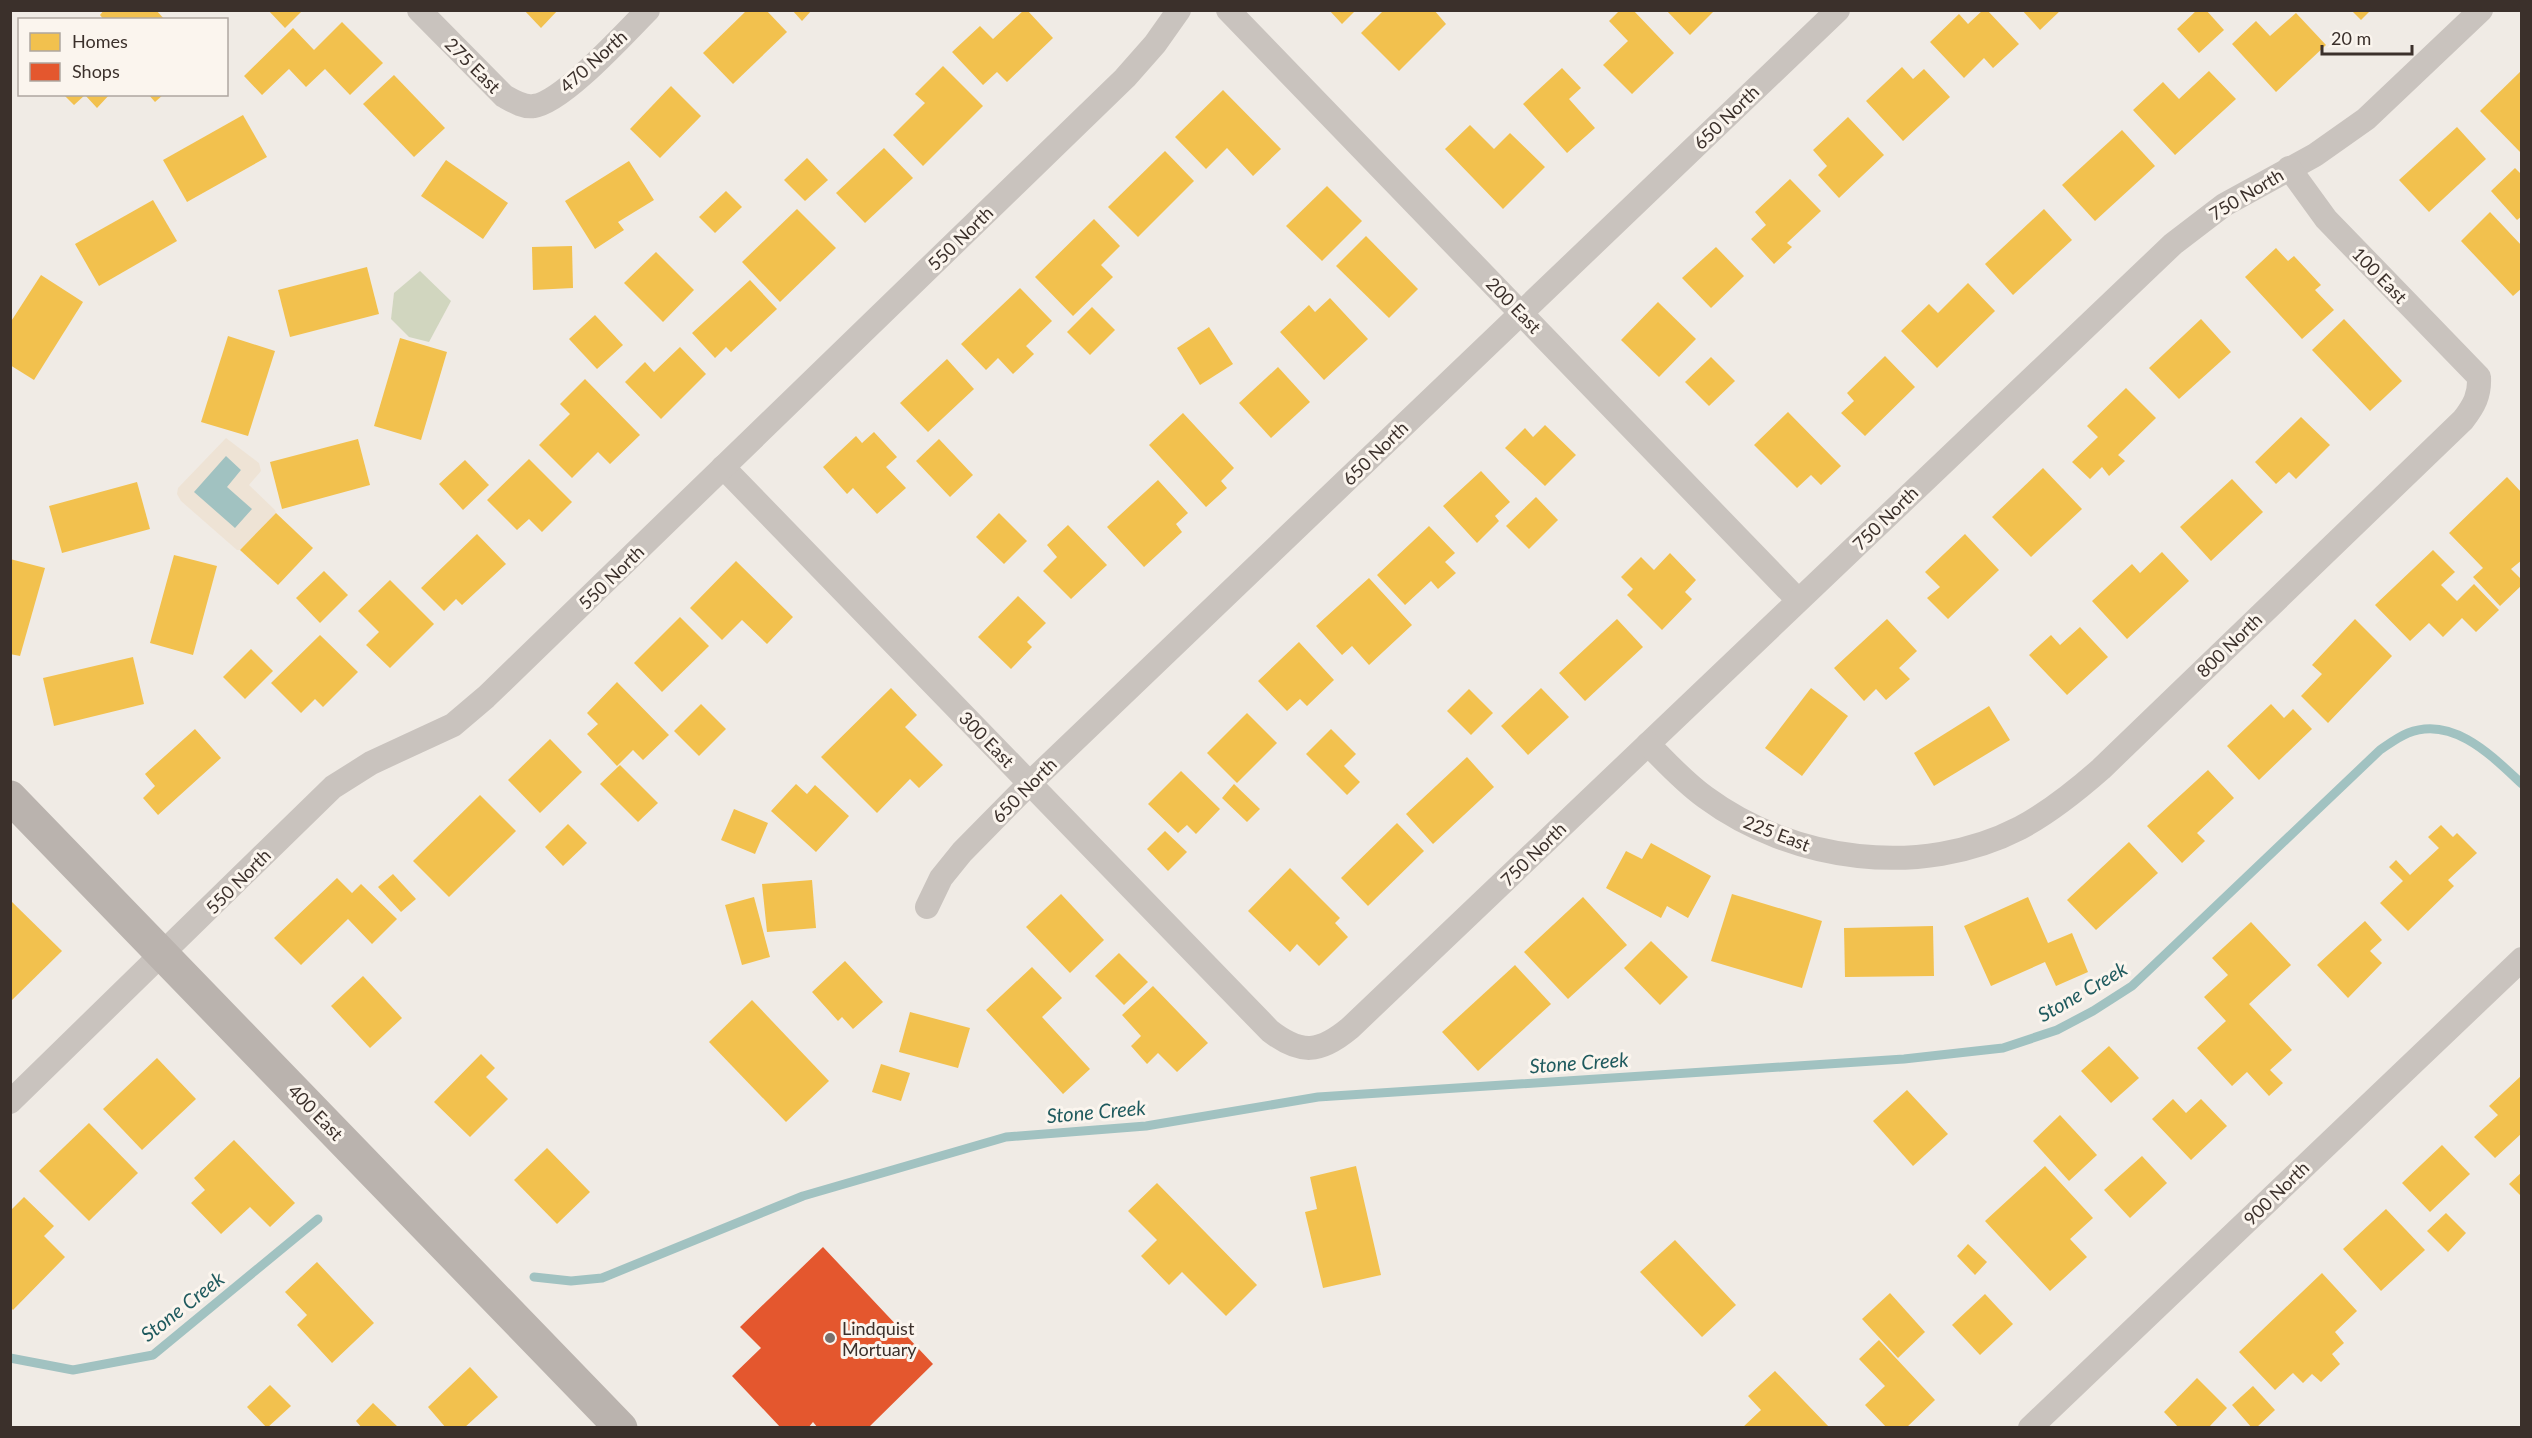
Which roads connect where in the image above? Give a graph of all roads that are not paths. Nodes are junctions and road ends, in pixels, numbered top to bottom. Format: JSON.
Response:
{"nodes":[{"id":1,"x":419,"y":10,"type":"edge"},
{"id":2,"x":648,"y":10,"type":"edge"},
{"id":3,"x":1179,"y":10,"type":"edge"},
{"id":4,"x":1228,"y":10,"type":"edge"},
{"id":5,"x":1838,"y":10,"type":"edge"},
{"id":6,"x":2481,"y":10,"type":"edge"},
{"id":7,"x":534,"y":106,"type":"joint"},
{"id":8,"x":2289,"y":168,"type":"junction"},
{"id":9,"x":1521,"y":313,"type":"junction"},
{"id":10,"x":2479,"y":377,"type":"joint"},
{"id":11,"x":723,"y":467,"type":"junction"},
{"id":12,"x":1798,"y":600,"type":"junction"},
{"id":13,"x":1648,"y":744,"type":"junction"},
{"id":14,"x":1030,"y":783,"type":"junction"},
{"id":15,"x":10,"y":796,"type":"edge"},
{"id":16,"x":1931,"y":854,"type":"joint"},
{"id":17,"x":927,"y":907,"type":"dead end"},
{"id":18,"x":163,"y":954,"type":"junction"},
{"id":19,"x":2519,"y":968,"type":"edge"},
{"id":20,"x":1309,"y":1049,"type":"joint"},
{"id":21,"x":10,"y":1102,"type":"edge"},
{"id":22,"x":621,"y":1428,"type":"edge"},
{"id":23,"x":2030,"y":1428,"type":"edge"}],
"edges":[{"from":1,"to":7,"type":"street","name":"275 East"},
{"from":2,"to":7,"type":"street","name":"470 North"},
{"from":3,"to":11,"type":"street","name":"550 North"},
{"from":4,"to":9,"type":"street","name":"200 East"},
{"from":5,"to":9,"type":"street","name":"650 North"},
{"from":6,"to":8,"type":"street","name":"750 North"},
{"from":8,"to":10,"type":"street","name":"100 East"},
{"from":8,"to":12,"type":"street","name":"750 North"},
{"from":9,"to":12,"type":"street","name":"200 East"},
{"from":9,"to":14,"type":"street","name":"650 North"},
{"from":10,"to":16,"type":"street","name":"800 North"},
{"from":11,"to":14,"type":"street","name":"300 East"},
{"from":11,"to":18,"type":"street","name":"550 North"},
{"from":12,"to":13,"type":"street","name":"750 North"},
{"from":13,"to":16,"type":"street","name":"225 East"},
{"from":13,"to":20,"type":"street","name":"750 North"},
{"from":14,"to":17,"type":"street","name":"650 North"},
{"from":14,"to":20,"type":"street","name":"300 East"},
{"from":15,"to":18,"type":"main road","name":"400 East"},
{"from":18,"to":21,"type":"street","name":"550 North"},
{"from":18,"to":22,"type":"main road","name":"400 East"},
{"from":19,"to":23,"type":"street","name":"900 North"}]}
